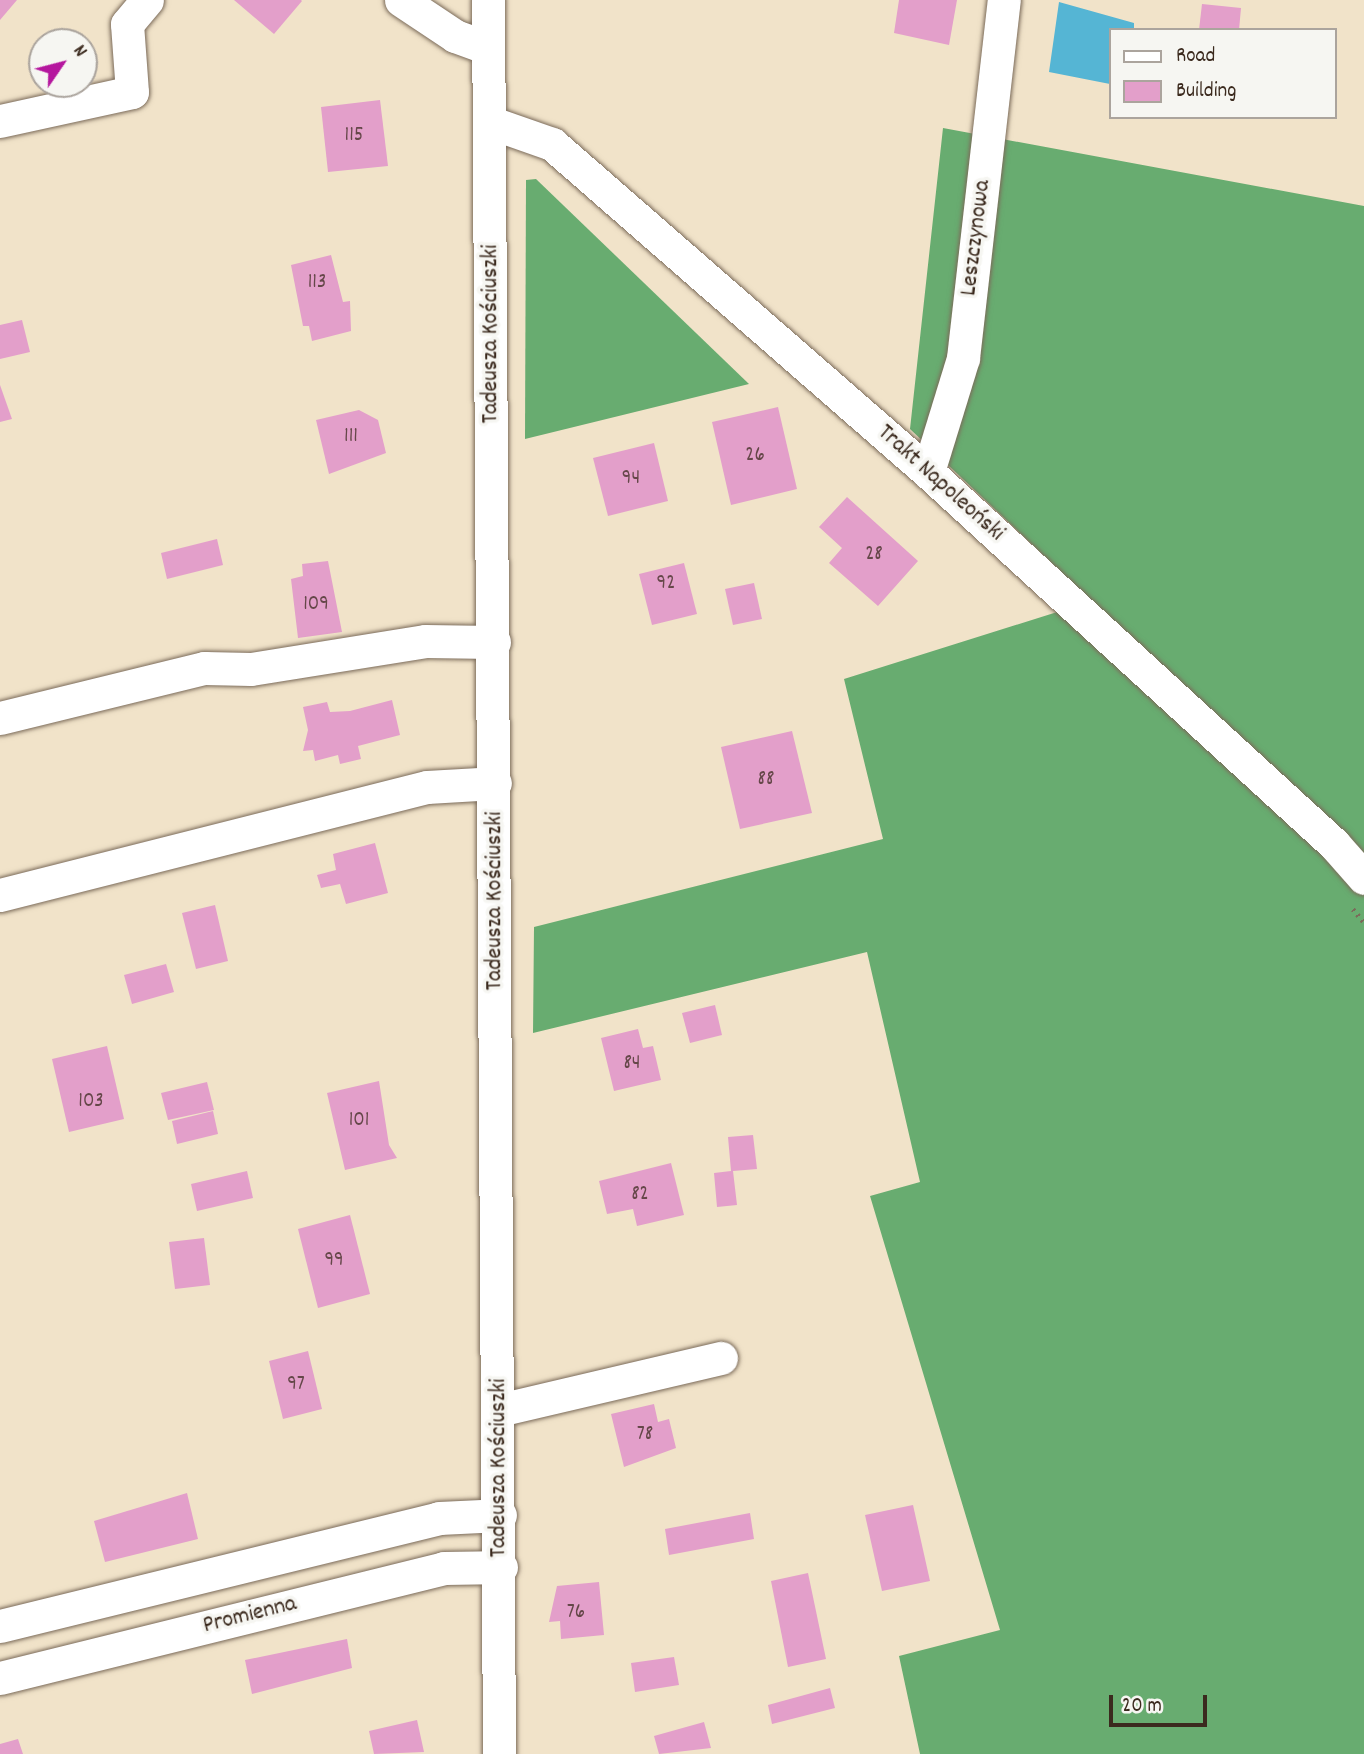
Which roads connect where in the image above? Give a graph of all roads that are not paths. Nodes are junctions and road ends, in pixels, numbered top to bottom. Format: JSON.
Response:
{"nodes":[{"id":1,"x":147,"y":0,"type":"edge"},
{"id":2,"x":401,"y":0,"type":"edge"},
{"id":3,"x":488,"y":0,"type":"edge"},
{"id":4,"x":1004,"y":0,"type":"edge"},
{"id":5,"x":488,"y":48,"type":"junction"},
{"id":6,"x":0,"y":121,"type":"edge"},
{"id":7,"x":492,"y":123,"type":"junction"},
{"id":8,"x":928,"y":472,"type":"junction"},
{"id":9,"x":494,"y":642,"type":"junction"},
{"id":10,"x":0,"y":718,"type":"edge"},
{"id":11,"x":495,"y":783,"type":"junction"},
{"id":12,"x":1364,"y":878,"type":"edge"},
{"id":13,"x":0,"y":895,"type":"edge"},
{"id":14,"x":721,"y":1358,"type":"dead end"},
{"id":15,"x":499,"y":1410,"type":"junction"},
{"id":16,"x":500,"y":1516,"type":"junction"},
{"id":17,"x":501,"y":1567,"type":"junction"},
{"id":18,"x":0,"y":1626,"type":"edge"},
{"id":19,"x":0,"y":1678,"type":"edge"},
{"id":20,"x":499,"y":1754,"type":"edge"}],
"edges":[{"from":1,"to":6,"type":"street"},
{"from":2,"to":5,"type":"street"},
{"from":3,"to":5,"type":"street","name":"Tadeusza Kościuszki"},
{"from":4,"to":8,"type":"street","name":"Leszczynowa"},
{"from":5,"to":7,"type":"street","name":"Tadeusza Kościuszki"},
{"from":7,"to":8,"type":"street","name":"Trakt Napoleoński"},
{"from":7,"to":9,"type":"street","name":"Tadeusza Kościuszki"},
{"from":8,"to":12,"type":"street","name":"Trakt Napoleoński"},
{"from":9,"to":10,"type":"street"},
{"from":9,"to":11,"type":"street","name":"Tadeusza Kościuszki"},
{"from":11,"to":13,"type":"street"},
{"from":11,"to":15,"type":"street","name":"Tadeusza Kościuszki"},
{"from":14,"to":15,"type":"street"},
{"from":15,"to":16,"type":"street","name":"Tadeusza Kościuszki"},
{"from":16,"to":17,"type":"street","name":"Tadeusza Kościuszki"},
{"from":16,"to":18,"type":"street"},
{"from":17,"to":19,"type":"street","name":"Promienna"},
{"from":17,"to":20,"type":"street","name":"Tadeusza Kościuszki"}]}
